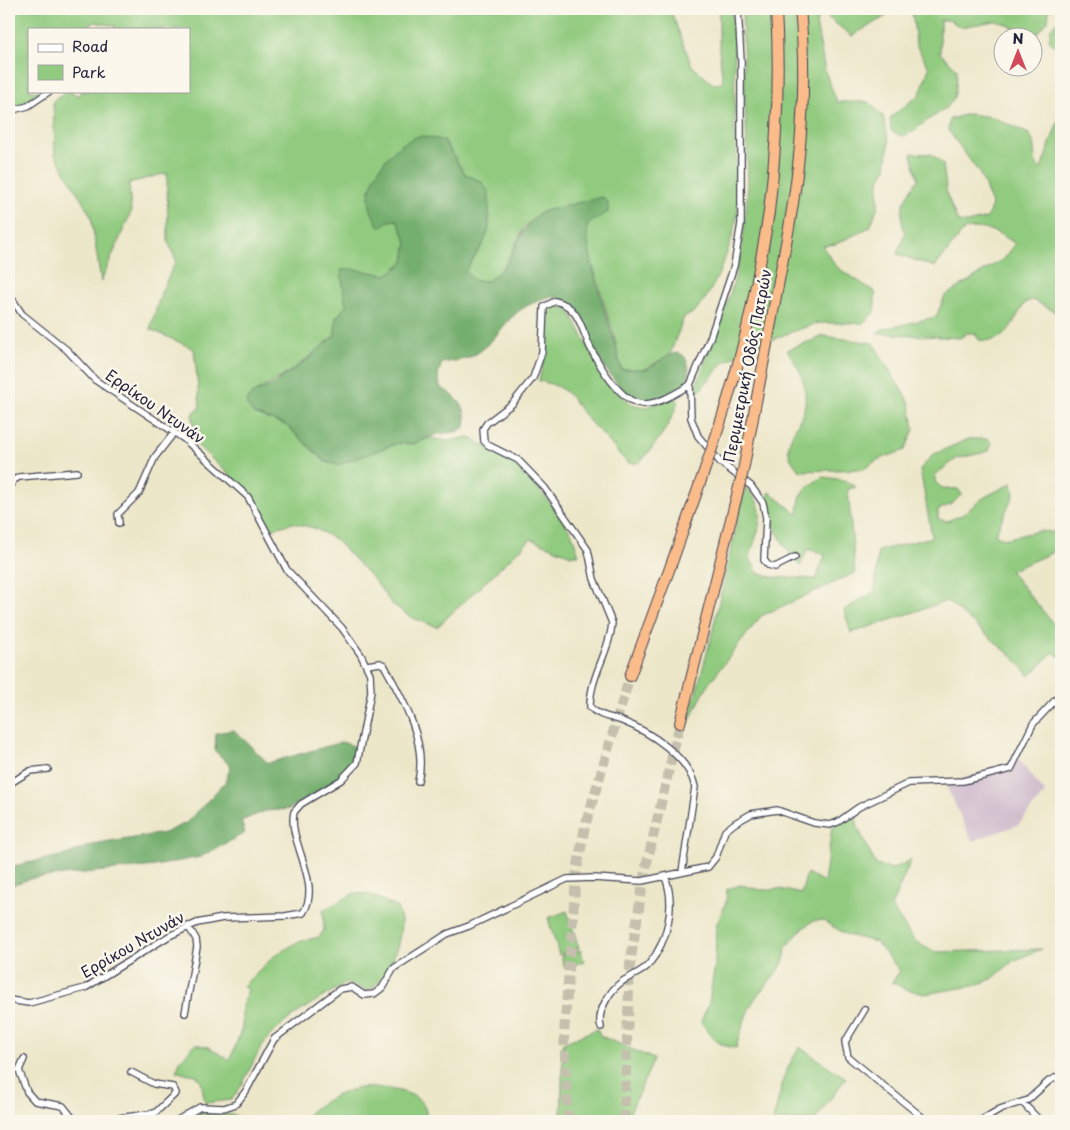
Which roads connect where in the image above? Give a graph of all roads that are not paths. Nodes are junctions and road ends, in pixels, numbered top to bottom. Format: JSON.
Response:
{"nodes":[{"id":1,"x":738,"y":9,"type":"edge"},
{"id":2,"x":776,"y":9,"type":"edge"},
{"id":3,"x":800,"y":9,"type":"edge"},
{"id":4,"x":49,"y":92,"type":"edge"},
{"id":5,"x":9,"y":111,"type":"edge"},
{"id":6,"x":9,"y":294,"type":"edge"},
{"id":7,"x":690,"y":386,"type":"junction"},
{"id":8,"x":173,"y":434,"type":"junction"},
{"id":9,"x":76,"y":472,"type":"dead end"},
{"id":10,"x":9,"y":488,"type":"edge"},
{"id":11,"x":118,"y":523,"type":"dead end"},
{"id":12,"x":795,"y":557,"type":"dead end"},
{"id":13,"x":367,"y":665,"type":"junction"},
{"id":14,"x":630,"y":676,"type":"tunnel mouth"},
{"id":15,"x":1061,"y":694,"type":"edge"},
{"id":16,"x":680,"y":724,"type":"tunnel mouth"},
{"id":17,"x":48,"y":769,"type":"dead end"},
{"id":18,"x":418,"y":781,"type":"dead end"},
{"id":19,"x":9,"y":784,"type":"edge"},
{"id":20,"x":682,"y":872,"type":"junction"},
{"id":21,"x":665,"y":877,"type":"junction"},
{"id":22,"x":188,"y":926,"type":"junction"},
{"id":23,"x":9,"y":1000,"type":"edge"},
{"id":24,"x":865,"y":1009,"type":"dead end"},
{"id":25,"x":185,"y":1013,"type":"dead end"},
{"id":26,"x":601,"y":1027,"type":"dead end"},
{"id":27,"x":24,"y":1059,"type":"dead end"},
{"id":28,"x":131,"y":1072,"type":"dead end"},
{"id":29,"x":1061,"y":1075,"type":"edge"},
{"id":30,"x":1022,"y":1102,"type":"junction"},
{"id":31,"x":38,"y":1121,"type":"edge"},
{"id":32,"x":56,"y":1121,"type":"edge"},
{"id":33,"x":75,"y":1121,"type":"edge"},
{"id":34,"x":110,"y":1121,"type":"edge"},
{"id":35,"x":176,"y":1121,"type":"edge"},
{"id":36,"x":927,"y":1121,"type":"edge"},
{"id":37,"x":980,"y":1121,"type":"edge"},
{"id":38,"x":1040,"y":1121,"type":"edge"}],
"edges":[{"from":1,"to":7,"type":"street"},
{"from":2,"to":14,"type":"highway","name":"Περιμετρική Οδός Πατρών","bridge":true},
{"from":3,"to":16,"type":"highway","name":"Περιμετρική Οδός Πατρών","bridge":true},
{"from":4,"to":5,"type":"street"},
{"from":6,"to":8,"type":"street","name":"Ερρίκου Ντυνάν"},
{"from":7,"to":12,"type":"street"},
{"from":7,"to":20,"type":"street"},
{"from":8,"to":11,"type":"street"},
{"from":8,"to":13,"type":"street","name":"Ερρίκου Ντυνάν"},
{"from":9,"to":10,"type":"street"},
{"from":13,"to":18,"type":"street"},
{"from":13,"to":22,"type":"street","name":"Ερρίκου Ντυνάν"},
{"from":15,"to":20,"type":"street"},
{"from":17,"to":19,"type":"street"},
{"from":20,"to":21,"type":"street"},
{"from":21,"to":26,"type":"street"},
{"from":21,"to":35,"type":"street"},
{"from":22,"to":23,"type":"street","name":"Ερρίκου Ντυνάν"},
{"from":22,"to":25,"type":"street"},
{"from":24,"to":36,"type":"street"},
{"from":27,"to":33,"type":"street"},
{"from":28,"to":34,"type":"street"},
{"from":29,"to":30,"type":"street"},
{"from":30,"to":37,"type":"street"},
{"from":30,"to":38,"type":"street"},
{"from":31,"to":32,"type":"street"}]}
